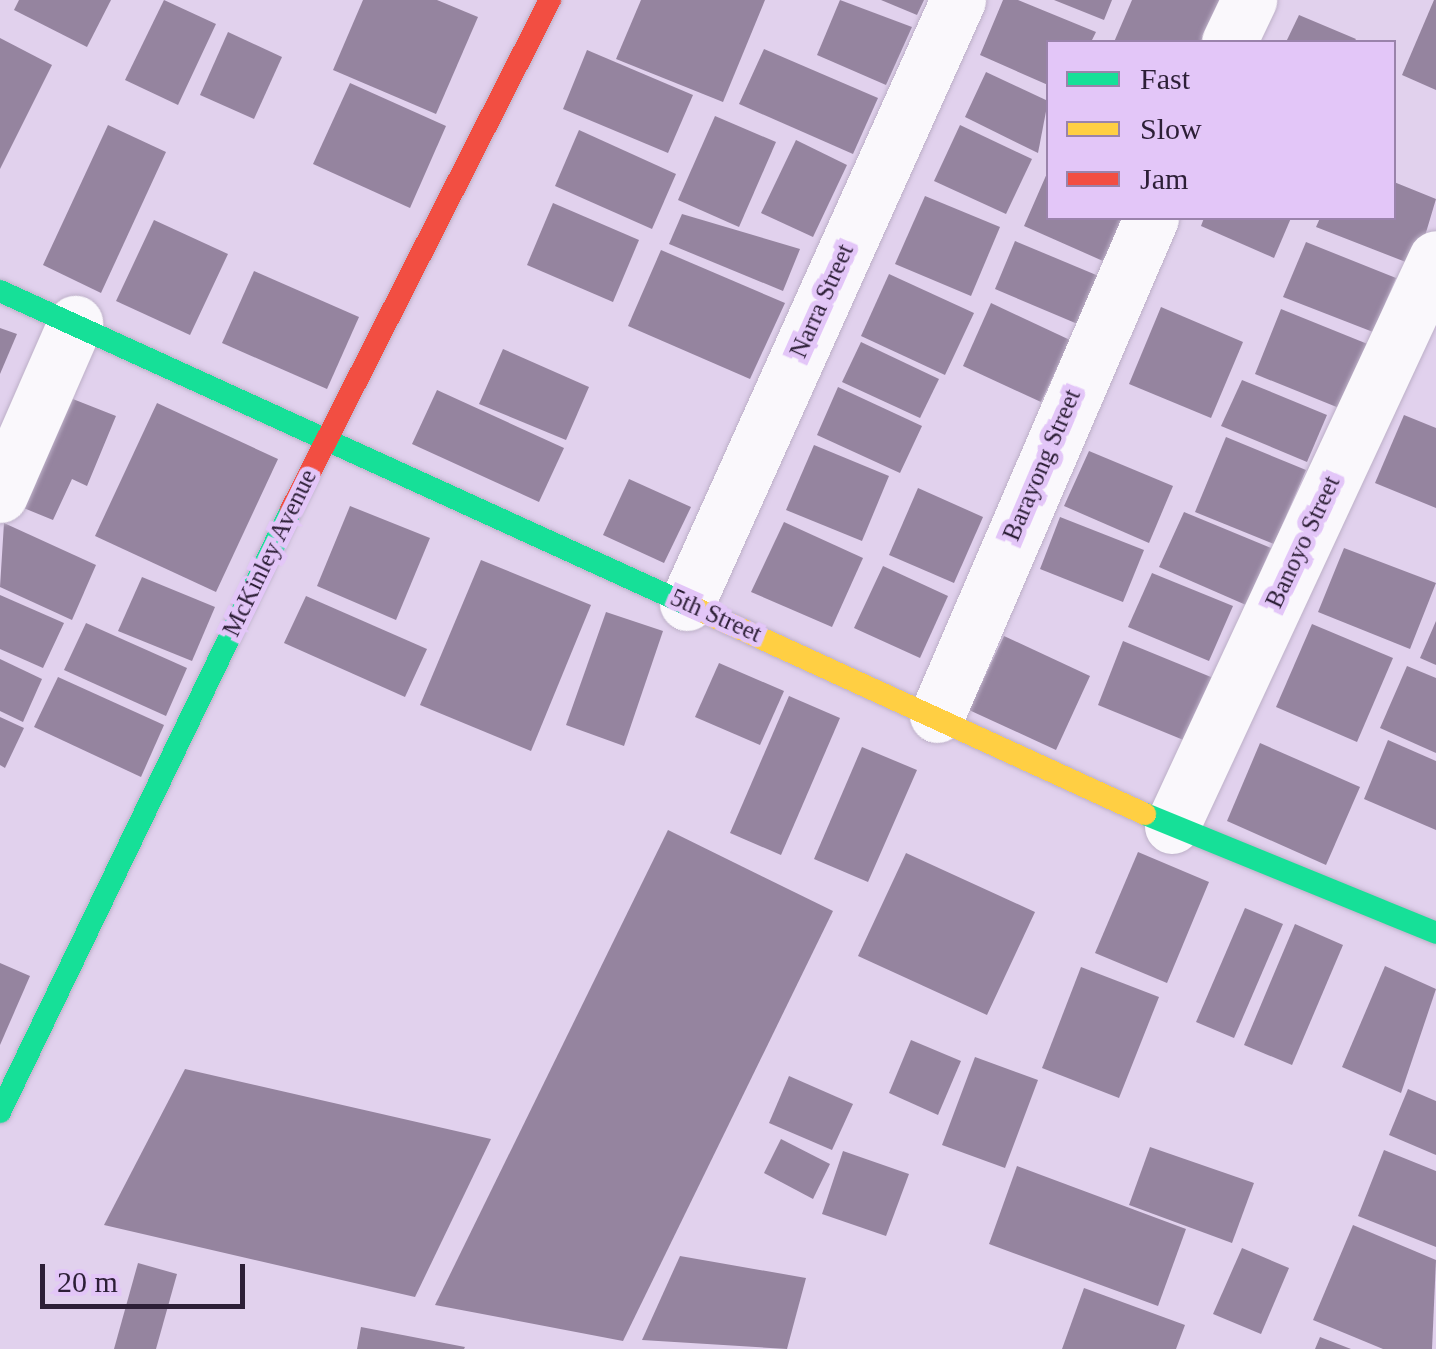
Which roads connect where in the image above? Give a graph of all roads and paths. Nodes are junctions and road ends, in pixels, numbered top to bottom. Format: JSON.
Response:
{"nodes":[{"id":1,"x":550,"y":0,"type":"edge"},
{"id":2,"x":958,"y":0,"type":"edge"},
{"id":3,"x":1249,"y":0,"type":"edge"},
{"id":4,"x":1231,"y":40,"type":"edge"},
{"id":5,"x":1149,"y":220,"type":"edge"},
{"id":6,"x":1436,"y":258,"type":"edge"},
{"id":7,"x":0,"y":291,"type":"edge"},
{"id":8,"x":75,"y":322,"type":"junction"},
{"id":9,"x":326,"y":437,"type":"junction"},
{"id":10,"x":0,"y":494,"type":"edge"},
{"id":11,"x":687,"y":602,"type":"junction"},
{"id":12,"x":937,"y":715,"type":"junction"},
{"id":13,"x":1172,"y":826,"type":"junction"},
{"id":14,"x":1436,"y":932,"type":"edge"},
{"id":15,"x":0,"y":1112,"type":"edge"}],
"edges":[{"from":1,"to":9,"type":"street","name":"McKinley Avenue"},
{"from":2,"to":11,"type":"street","name":"Narra Street"},
{"from":3,"to":4,"type":"street"},
{"from":5,"to":12,"type":"street","name":"Barayong Street"},
{"from":6,"to":13,"type":"street","name":"Banoyo Street"},
{"from":7,"to":8,"type":"street","name":"5th Street"},
{"from":8,"to":9,"type":"street","name":"5th Street"},
{"from":8,"to":10,"type":"street"},
{"from":9,"to":11,"type":"street","name":"5th Street"},
{"from":9,"to":15,"type":"street","name":"McKinley Avenue"},
{"from":11,"to":12,"type":"street","name":"5th Street"},
{"from":12,"to":13,"type":"street","name":"5th Street"},
{"from":13,"to":14,"type":"street","name":"5th Street"}]}
